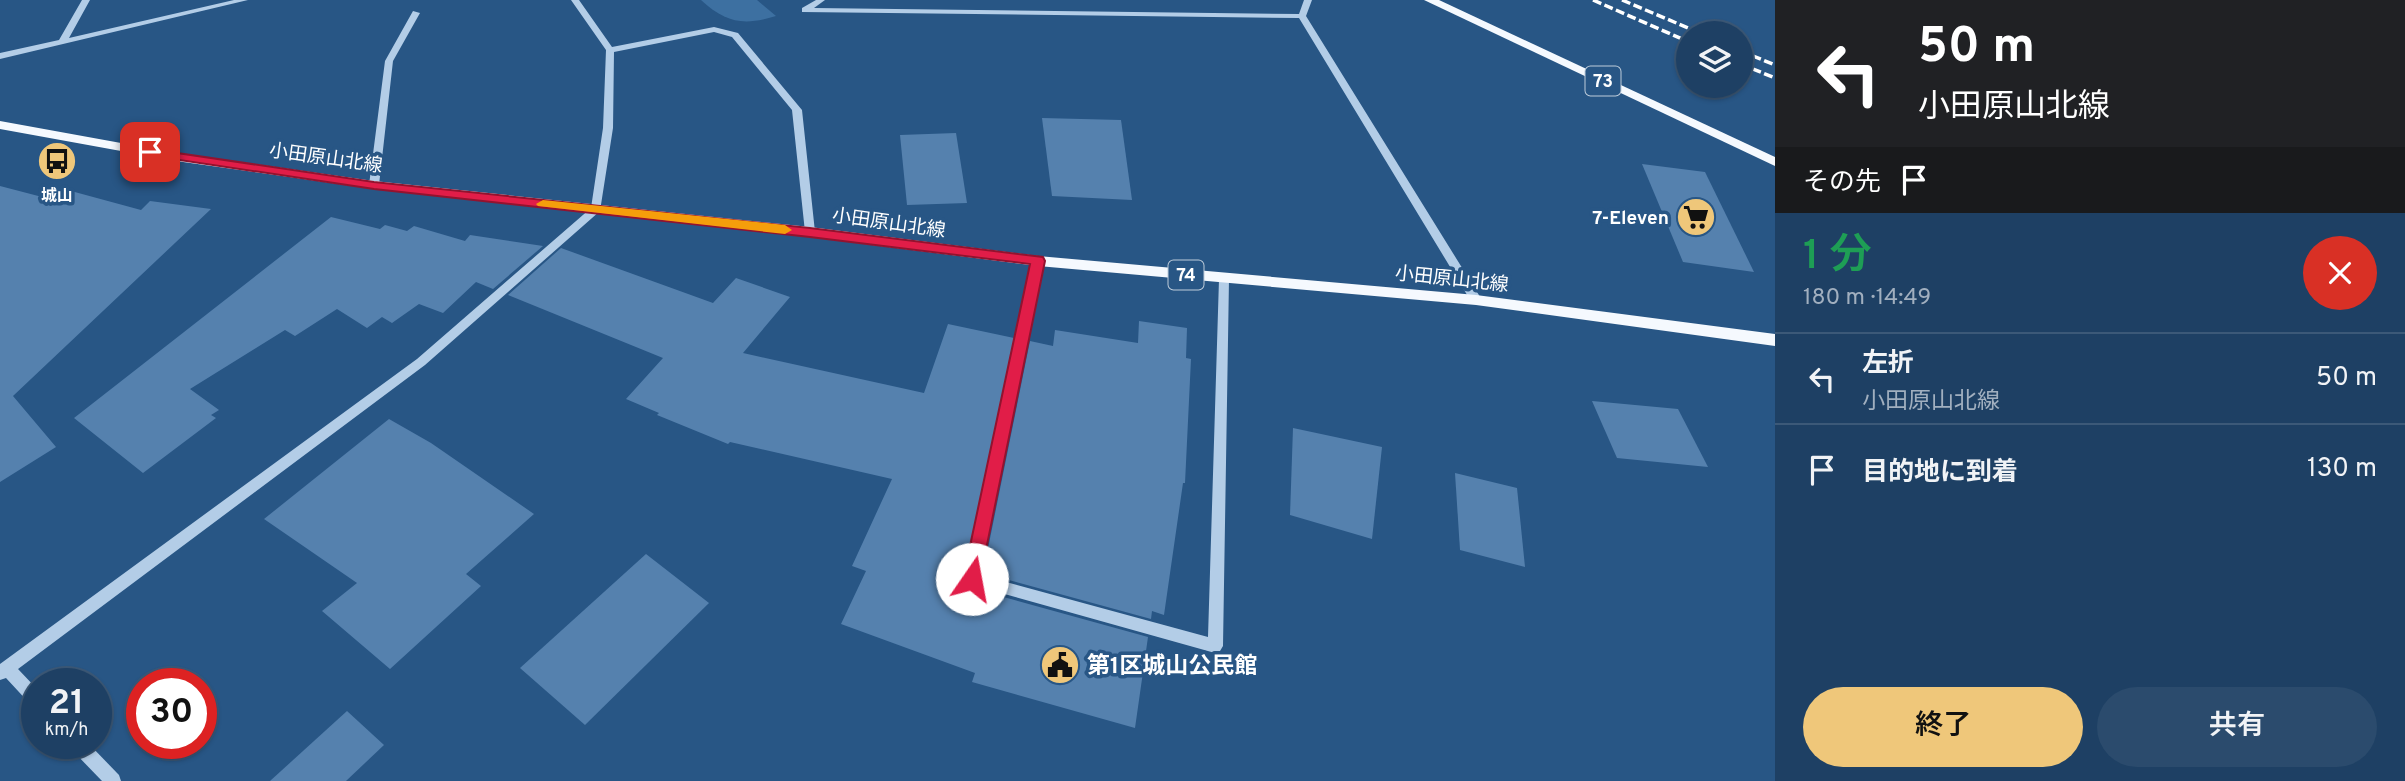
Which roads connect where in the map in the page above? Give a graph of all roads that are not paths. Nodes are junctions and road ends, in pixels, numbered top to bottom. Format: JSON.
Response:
{"nodes":[{"id":1,"x":86,"y":0,"type":"edge"},
{"id":2,"x":244,"y":0,"type":"edge"},
{"id":3,"x":575,"y":0,"type":"edge"},
{"id":4,"x":821,"y":0,"type":"edge"},
{"id":5,"x":1308,"y":0,"type":"edge"},
{"id":6,"x":1430,"y":0,"type":"edge"},
{"id":7,"x":416,"y":13,"type":"dead end"},
{"id":8,"x":1301,"y":16,"type":"junction"},
{"id":9,"x":62,"y":42,"type":"junction"},
{"id":10,"x":610,"y":50,"type":"junction"},
{"id":11,"x":0,"y":56,"type":"edge"},
{"id":12,"x":0,"y":125,"type":"edge"},
{"id":13,"x":1775,"y":162,"type":"edge"},
{"id":14,"x":374,"y":186,"type":"junction"},
{"id":15,"x":596,"y":209,"type":"junction"},
{"id":16,"x":810,"y":232,"type":"junction"},
{"id":17,"x":1038,"y":261,"type":"junction"},
{"id":18,"x":1224,"y":278,"type":"junction"},
{"id":19,"x":1476,"y":300,"type":"junction"},
{"id":20,"x":1775,"y":340,"type":"edge"},
{"id":21,"x":3,"y":671,"type":"edge"},
{"id":22,"x":21,"y":686,"type":"edge"},
{"id":23,"x":92,"y":759,"type":"edge"},
{"id":24,"x":113,"y":781,"type":"edge"}],
"edges":[{"from":1,"to":9,"type":"street"},
{"from":2,"to":9,"type":"street"},
{"from":3,"to":10,"type":"street"},
{"from":4,"to":8,"type":"street"},
{"from":5,"to":8,"type":"street"},
{"from":6,"to":13,"type":"main road","number":"73"},
{"from":7,"to":14,"type":"street"},
{"from":8,"to":19,"type":"street"},
{"from":9,"to":11,"type":"street"},
{"from":10,"to":15,"type":"street"},
{"from":10,"to":16,"type":"street"},
{"from":12,"to":14,"type":"main road","name":"小田原山北線","number":"74"},
{"from":14,"to":15,"type":"main road","name":"小田原山北線","number":"74"},
{"from":15,"to":16,"type":"main road","name":"小田原山北線","number":"74"},
{"from":15,"to":21,"type":"street"},
{"from":16,"to":17,"type":"main road","name":"小田原山北線","number":"74"},
{"from":17,"to":18,"type":"main road","name":"小田原山北線","number":"74"},
{"from":17,"to":18,"type":"street"},
{"from":18,"to":19,"type":"main road","name":"小田原山北線","number":"74"},
{"from":19,"to":20,"type":"main road","name":"小田原山北線","number":"74"},
{"from":21,"to":22,"type":"street"},
{"from":23,"to":24,"type":"street"}]}
